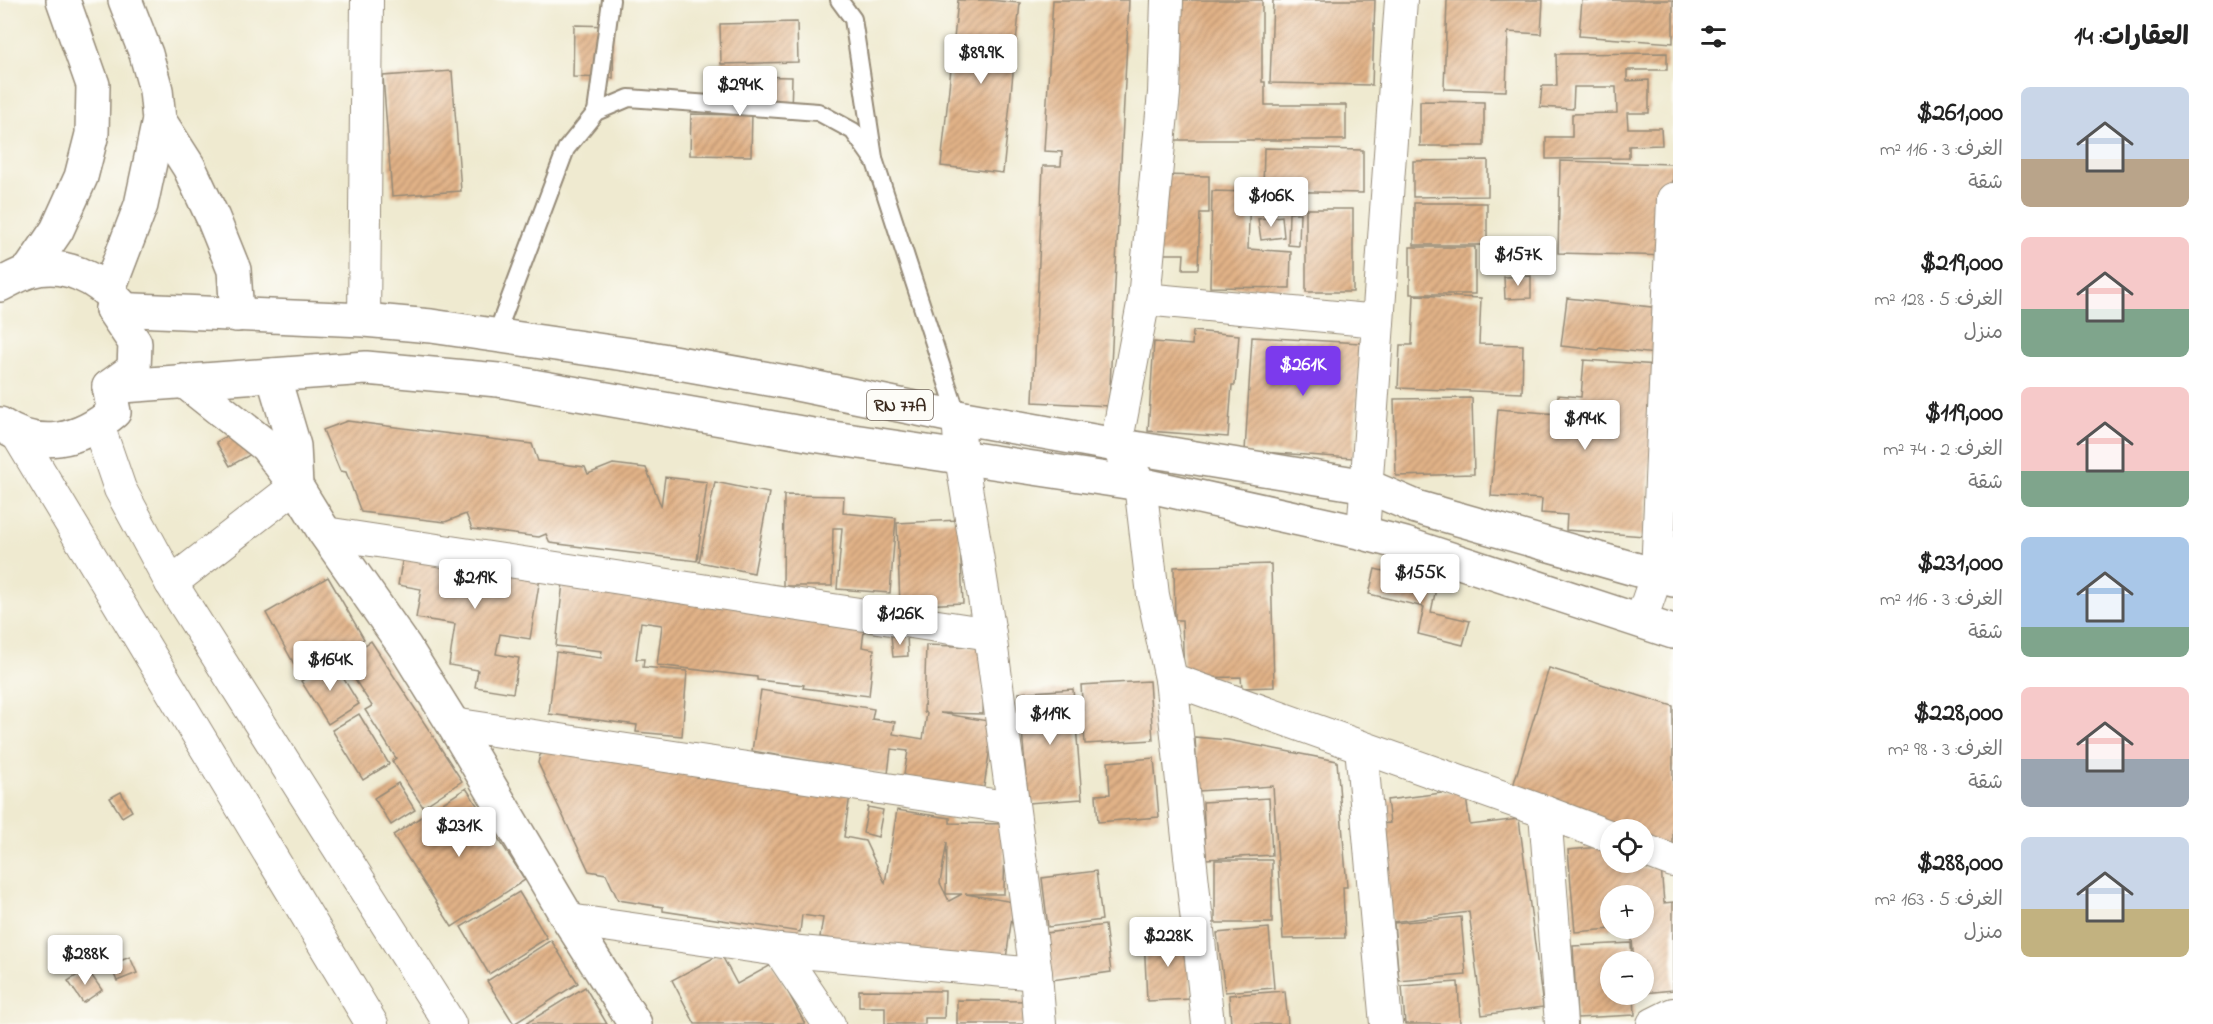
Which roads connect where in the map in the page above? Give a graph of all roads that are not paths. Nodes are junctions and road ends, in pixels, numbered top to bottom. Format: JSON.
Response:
{"nodes":[{"id":1,"x":63,"y":0,"type":"edge"},
{"id":2,"x":124,"y":0,"type":"edge"},
{"id":3,"x":367,"y":0,"type":"edge"},
{"id":4,"x":611,"y":0,"type":"edge"},
{"id":5,"x":839,"y":0,"type":"edge"},
{"id":6,"x":1167,"y":0,"type":"edge"},
{"id":7,"x":1401,"y":0,"type":"edge"},
{"id":8,"x":596,"y":112,"type":"junction"},
{"id":9,"x":159,"y":120,"type":"junction"},
{"id":10,"x":875,"y":162,"type":"junction"},
{"id":11,"x":1673,"y":199,"type":"edge"},
{"id":12,"x":29,"y":271,"type":"junction"},
{"id":13,"x":0,"y":285,"type":"edge"},
{"id":14,"x":1144,"y":299,"type":"junction"},
{"id":15,"x":110,"y":300,"type":"junction"},
{"id":16,"x":237,"y":315,"type":"junction"},
{"id":17,"x":364,"y":320,"type":"junction"},
{"id":18,"x":1378,"y":321,"type":"junction"},
{"id":19,"x":496,"y":335,"type":"junction"},
{"id":20,"x":273,"y":375,"type":"junction"},
{"id":21,"x":184,"y":381,"type":"junction"},
{"id":22,"x":109,"y":387,"type":"junction"},
{"id":23,"x":958,"y":417,"type":"junction"},
{"id":24,"x":98,"y":425,"type":"junction"},
{"id":25,"x":8,"y":429,"type":"edge"},
{"id":26,"x":1116,"y":445,"type":"junction"},
{"id":27,"x":961,"y":457,"type":"junction"},
{"id":28,"x":1140,"y":484,"type":"junction"},
{"id":29,"x":296,"y":486,"type":"junction"},
{"id":30,"x":1366,"y":486,"type":"junction"},
{"id":31,"x":325,"y":533,"type":"junction"},
{"id":32,"x":1363,"y":533,"type":"junction"},
{"id":33,"x":1665,"y":577,"type":"edge"},
{"id":34,"x":171,"y":583,"type":"junction"},
{"id":35,"x":1641,"y":620,"type":"junction"},
{"id":36,"x":1673,"y":632,"type":"edge"},
{"id":37,"x":990,"y":634,"type":"junction"},
{"id":38,"x":1171,"y":679,"type":"junction"},
{"id":39,"x":453,"y":724,"type":"junction"},
{"id":40,"x":1361,"y":747,"type":"junction"},
{"id":41,"x":1013,"y":808,"type":"junction"},
{"id":42,"x":1545,"y":812,"type":"junction"},
{"id":43,"x":1600,"y":833,"type":"edge"},
{"id":44,"x":1654,"y":854,"type":"edge"},
{"id":45,"x":1673,"y":861,"type":"edge"},
{"id":46,"x":569,"y":920,"type":"junction"},
{"id":47,"x":779,"y":950,"type":"junction"},
{"id":48,"x":1036,"y":974,"type":"junction"},
{"id":49,"x":1673,"y":1014,"type":"edge"},
{"id":50,"x":372,"y":1024,"type":"edge"},
{"id":51,"x":450,"y":1024,"type":"edge"},
{"id":52,"x":635,"y":1024,"type":"edge"},
{"id":53,"x":829,"y":1024,"type":"edge"},
{"id":54,"x":1040,"y":1024,"type":"edge"},
{"id":55,"x":1208,"y":1024,"type":"edge"},
{"id":56,"x":1386,"y":1024,"type":"edge"},
{"id":57,"x":1561,"y":1024,"type":"edge"},
{"id":58,"x":1653,"y":1024,"type":"edge"}],
"edges":[{"from":1,"to":12,"type":"main road"},
{"from":2,"to":9,"type":"main road"},
{"from":3,"to":17,"type":"street"},
{"from":4,"to":8,"type":"lane"},
{"from":5,"to":10,"type":"lane"},
{"from":6,"to":14,"type":"street"},
{"from":7,"to":18,"type":"street"},
{"from":8,"to":10,"type":"lane"},
{"from":8,"to":19,"type":"lane"},
{"from":9,"to":15,"type":"main road"},
{"from":9,"to":16,"type":"main road"},
{"from":10,"to":23,"type":"lane"},
{"from":11,"to":33,"type":"street"},
{"from":12,"to":13,"type":"main road"},
{"from":12,"to":15,"type":"main road"},
{"from":14,"to":18,"type":"street"},
{"from":14,"to":26,"type":"street"},
{"from":15,"to":16,"type":"main road","number":"RN 77A"},
{"from":15,"to":22,"type":"main road"},
{"from":16,"to":17,"type":"main road","number":"RN 77A"},
{"from":17,"to":19,"type":"main road","number":"RN 77A"},
{"from":18,"to":30,"type":"street"},
{"from":19,"to":23,"type":"main road","number":"RN 77A"},
{"from":20,"to":21,"type":"main road"},
{"from":20,"to":27,"type":"main road"},
{"from":20,"to":29,"type":"main road"},
{"from":21,"to":22,"type":"main road"},
{"from":21,"to":29,"type":"main road"},
{"from":22,"to":24,"type":"main road"},
{"from":23,"to":26,"type":"main road","number":"RN 77A"},
{"from":23,"to":27,"type":"street"},
{"from":24,"to":25,"type":"main road"},
{"from":24,"to":34,"type":"street"},
{"from":25,"to":50,"type":"street"},
{"from":26,"to":28,"type":"street"},
{"from":26,"to":30,"type":"main road","number":"RN 77A"},
{"from":27,"to":28,"type":"main road"},
{"from":27,"to":37,"type":"street"},
{"from":28,"to":32,"type":"main road"},
{"from":28,"to":38,"type":"street"},
{"from":29,"to":31,"type":"main road"},
{"from":29,"to":34,"type":"street"},
{"from":30,"to":32,"type":"street"},
{"from":30,"to":33,"type":"main road","number":"RN 77A"},
{"from":31,"to":37,"type":"street"},
{"from":31,"to":39,"type":"main road"},
{"from":32,"to":35,"type":"main road"},
{"from":33,"to":35,"type":"street"},
{"from":34,"to":51,"type":"street"},
{"from":35,"to":36,"type":"main road"},
{"from":37,"to":41,"type":"street"},
{"from":38,"to":40,"type":"street"},
{"from":38,"to":55,"type":"street"},
{"from":39,"to":41,"type":"street"},
{"from":39,"to":46,"type":"main road"},
{"from":40,"to":42,"type":"street"},
{"from":40,"to":56,"type":"street"},
{"from":41,"to":48,"type":"street"},
{"from":42,"to":43,"type":"street"},
{"from":42,"to":57,"type":"street"},
{"from":44,"to":45,"type":"street"},
{"from":46,"to":47,"type":"street"},
{"from":46,"to":52,"type":"main road"},
{"from":47,"to":48,"type":"street"},
{"from":47,"to":53,"type":"street"},
{"from":48,"to":54,"type":"street"},
{"from":49,"to":58,"type":"street"}]}
